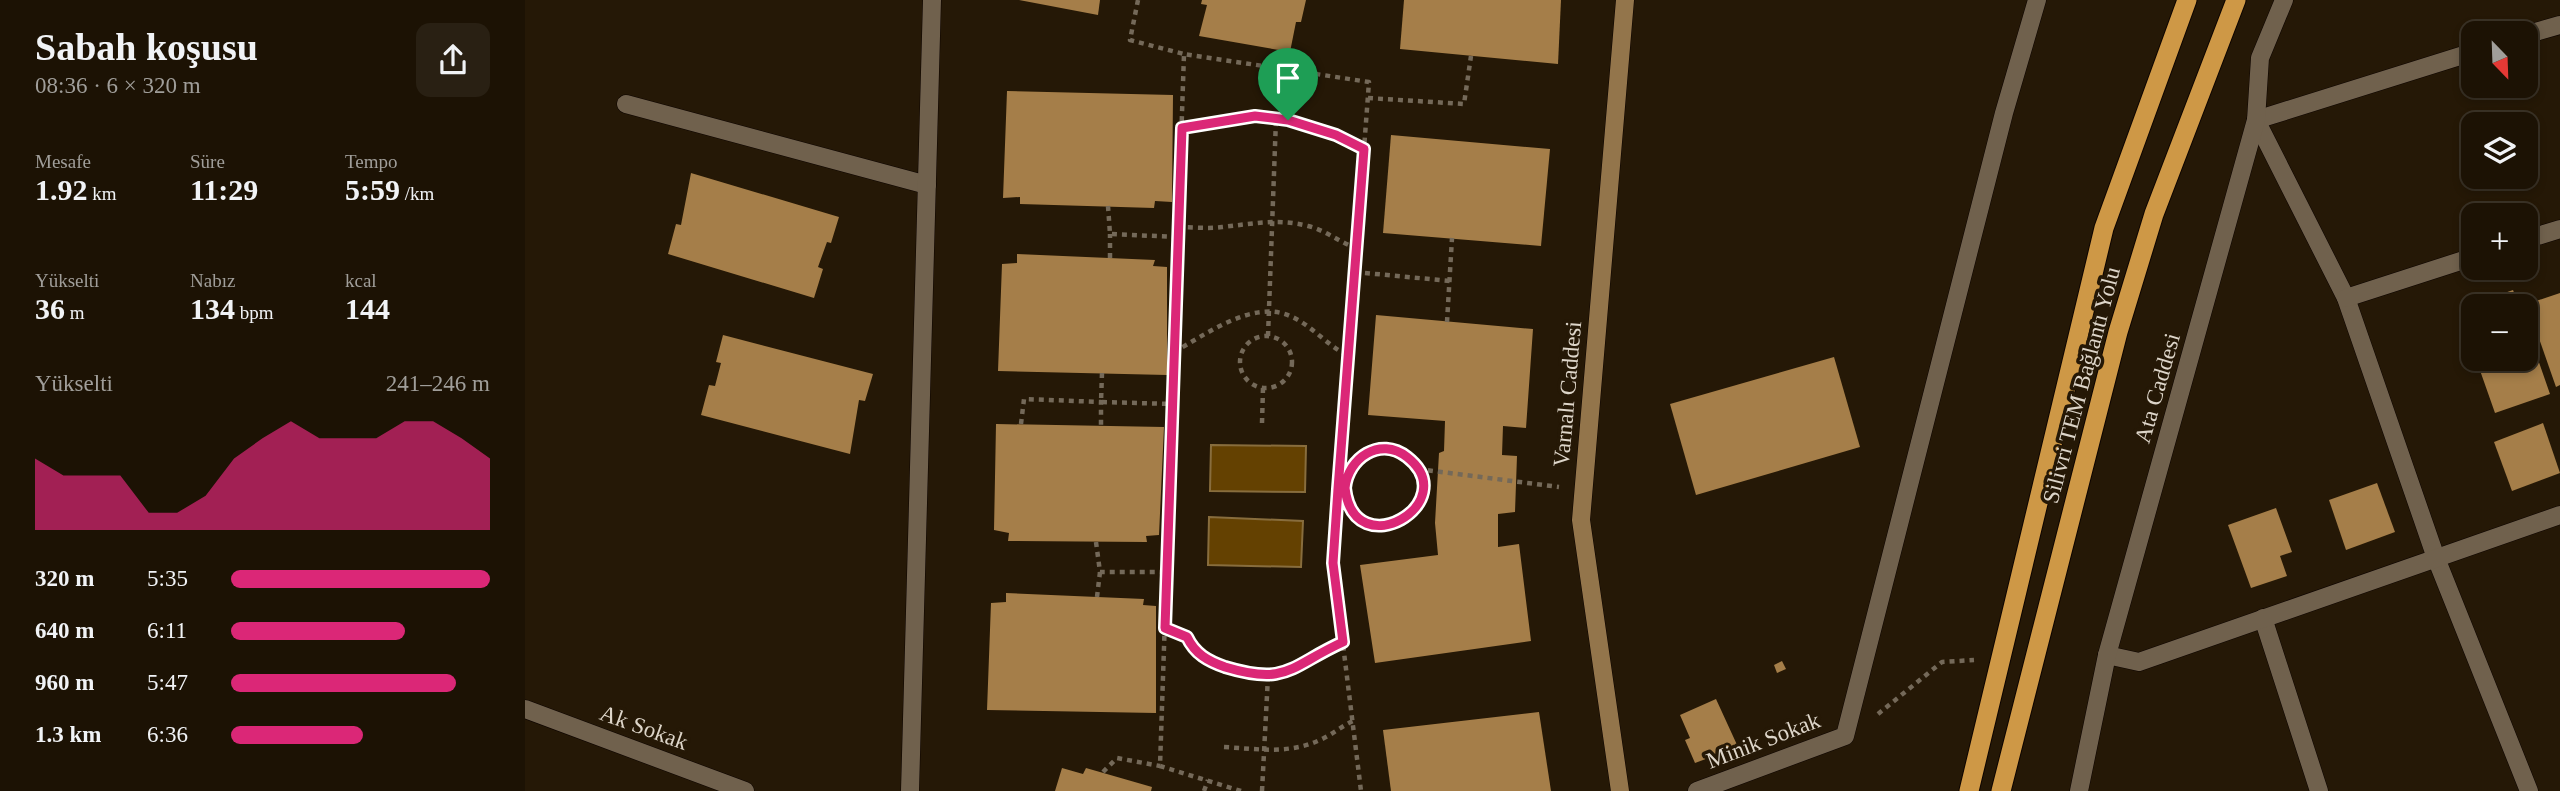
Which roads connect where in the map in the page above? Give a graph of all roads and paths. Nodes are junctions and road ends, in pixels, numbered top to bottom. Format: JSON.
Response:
{"nodes":[{"id":1,"x":932,"y":0,"type":"edge"},
{"id":2,"x":1138,"y":0,"type":"edge"},
{"id":3,"x":1625,"y":0,"type":"edge"},
{"id":4,"x":2037,"y":0,"type":"edge"},
{"id":5,"x":2187,"y":0,"type":"edge"},
{"id":6,"x":2237,"y":0,"type":"edge"},
{"id":7,"x":2284,"y":0,"type":"edge"},
{"id":8,"x":2560,"y":25,"type":"edge"},
{"id":9,"x":2538,"y":32,"type":"edge"},
{"id":10,"x":1184,"y":54,"type":"junction"},
{"id":11,"x":1471,"y":56,"type":"dead end"},
{"id":12,"x":2461,"y":56,"type":"edge"},
{"id":13,"x":1368,"y":98,"type":"junction"},
{"id":14,"x":626,"y":104,"type":"dead end"},
{"id":15,"x":1276,"y":119,"type":"junction"},
{"id":16,"x":2256,"y":120,"type":"junction"},
{"id":17,"x":1182,"y":128,"type":"junction"},
{"id":18,"x":1364,"y":149,"type":"junction"},
{"id":19,"x":927,"y":185,"type":"junction"},
{"id":20,"x":1108,"y":206,"type":"dead end"},
{"id":21,"x":1272,"y":221,"type":"junction"},
{"id":22,"x":1178,"y":227,"type":"junction"},
{"id":23,"x":2560,"y":229,"type":"edge"},
{"id":24,"x":1110,"y":234,"type":"junction"},
{"id":25,"x":2538,"y":236,"type":"edge"},
{"id":26,"x":1178,"y":237,"type":"junction"},
{"id":27,"x":1452,"y":239,"type":"dead end"},
{"id":28,"x":1356,"y":248,"type":"junction"},
{"id":29,"x":1110,"y":258,"type":"dead end"},
{"id":30,"x":2461,"y":261,"type":"edge"},
{"id":31,"x":1355,"y":272,"type":"junction"},
{"id":32,"x":1450,"y":281,"type":"junction"},
{"id":33,"x":2346,"y":298,"type":"junction"},
{"id":34,"x":1269,"y":311,"type":"junction"},
{"id":35,"x":1447,"y":321,"type":"dead end"},
{"id":36,"x":1268,"y":335,"type":"junction"},
{"id":37,"x":1174,"y":352,"type":"junction"},
{"id":38,"x":1349,"y":356,"type":"junction"},
{"id":39,"x":1102,"y":373,"type":"dead end"},
{"id":40,"x":1263,"y":388,"type":"junction"},
{"id":41,"x":1101,"y":402,"type":"junction"},
{"id":42,"x":1172,"y":404,"type":"junction"},
{"id":43,"x":1262,"y":423,"type":"dead end"},
{"id":44,"x":1021,"y":424,"type":"dead end"},
{"id":45,"x":1101,"y":426,"type":"dead end"},
{"id":46,"x":1417,"y":469,"type":"junction"},
{"id":47,"x":1342,"y":488,"type":"junction"},
{"id":48,"x":1584,"y":490,"type":"junction"},
{"id":49,"x":2560,"y":514,"type":"edge"},
{"id":50,"x":1096,"y":542,"type":"dead end"},
{"id":51,"x":2436,"y":558,"type":"junction"},
{"id":52,"x":1100,"y":572,"type":"junction"},
{"id":53,"x":1167,"y":572,"type":"junction"},
{"id":54,"x":1097,"y":597,"type":"dead end"},
{"id":55,"x":2263,"y":618,"type":"junction"},
{"id":56,"x":1165,"y":628,"type":"junction"},
{"id":57,"x":1343,"y":642,"type":"junction"},
{"id":58,"x":2107,"y":655,"type":"junction"},
{"id":59,"x":1999,"y":659,"type":"junction"},
{"id":60,"x":1268,"y":677,"type":"junction"},
{"id":61,"x":525,"y":709,"type":"edge"},
{"id":62,"x":1353,"y":721,"type":"junction"},
{"id":63,"x":1845,"y":736,"type":"junction"},
{"id":64,"x":1224,"y":747,"type":"dead end"},
{"id":65,"x":1264,"y":750,"type":"junction"},
{"id":66,"x":1160,"y":766,"type":"junction"},
{"id":67,"x":1103,"y":772,"type":"dead end"},
{"id":68,"x":1208,"y":780,"type":"junction"},
{"id":69,"x":745,"y":791,"type":"edge"},
{"id":70,"x":910,"y":791,"type":"edge"},
{"id":71,"x":1204,"y":791,"type":"edge"},
{"id":72,"x":1241,"y":791,"type":"edge"},
{"id":73,"x":1262,"y":791,"type":"edge"},
{"id":74,"x":1361,"y":791,"type":"edge"},
{"id":75,"x":1620,"y":791,"type":"edge"},
{"id":76,"x":1697,"y":791,"type":"edge"},
{"id":77,"x":1969,"y":791,"type":"edge"},
{"id":78,"x":2001,"y":791,"type":"edge"},
{"id":79,"x":2079,"y":791,"type":"edge"},
{"id":80,"x":2319,"y":791,"type":"edge"},
{"id":81,"x":2529,"y":791,"type":"edge"}],
"edges":[{"from":1,"to":19,"type":"street"},
{"from":2,"to":10,"type":"path"},
{"from":3,"to":48,"type":"main road","name":"Varnalı Caddesi"},
{"from":4,"to":63,"type":"street"},
{"from":5,"to":59,"type":"highway","name":"Silivri TEM Bağlantı Yolu"},
{"from":6,"to":78,"type":"highway","name":"Silivri TEM Bağlantı Yolu"},
{"from":7,"to":16,"type":"street","name":"Ata Caddesi"},
{"from":8,"to":9,"type":"street"},
{"from":10,"to":13,"type":"path"},
{"from":10,"to":17,"type":"path"},
{"from":11,"to":13,"type":"path"},
{"from":12,"to":16,"type":"street"},
{"from":13,"to":18,"type":"path"},
{"from":14,"to":19,"type":"street"},
{"from":15,"to":17,"type":"path"},
{"from":15,"to":18,"type":"path"},
{"from":15,"to":21,"type":"path"},
{"from":16,"to":33,"type":"street"},
{"from":16,"to":58,"type":"street","name":"Ata Caddesi"},
{"from":17,"to":22,"type":"path"},
{"from":18,"to":28,"type":"path"},
{"from":19,"to":70,"type":"street"},
{"from":20,"to":24,"type":"path"},
{"from":21,"to":22,"type":"path"},
{"from":21,"to":28,"type":"path"},
{"from":21,"to":34,"type":"path"},
{"from":22,"to":26,"type":"path"},
{"from":23,"to":25,"type":"street"},
{"from":24,"to":26,"type":"path"},
{"from":24,"to":29,"type":"path"},
{"from":26,"to":37,"type":"path"},
{"from":27,"to":32,"type":"path"},
{"from":28,"to":31,"type":"path"},
{"from":30,"to":33,"type":"street"},
{"from":31,"to":32,"type":"path"},
{"from":31,"to":38,"type":"path"},
{"from":32,"to":35,"type":"path"},
{"from":33,"to":51,"type":"street"},
{"from":34,"to":36,"type":"path"},
{"from":34,"to":37,"type":"path"},
{"from":34,"to":38,"type":"path"},
{"from":36,"to":40,"type":"path"},
{"from":36,"to":40,"type":"path"},
{"from":37,"to":42,"type":"path"},
{"from":38,"to":47,"type":"path"},
{"from":39,"to":41,"type":"path"},
{"from":40,"to":43,"type":"path"},
{"from":41,"to":42,"type":"path"},
{"from":41,"to":44,"type":"path"},
{"from":41,"to":45,"type":"path"},
{"from":42,"to":53,"type":"path"},
{"from":46,"to":47,"type":"path"},
{"from":46,"to":47,"type":"path"},
{"from":46,"to":48,"type":"path"},
{"from":47,"to":57,"type":"path"},
{"from":48,"to":75,"type":"main road","name":"Varnalı Caddesi"},
{"from":49,"to":51,"type":"street"},
{"from":50,"to":52,"type":"path"},
{"from":51,"to":55,"type":"street"},
{"from":51,"to":81,"type":"street"},
{"from":52,"to":53,"type":"path"},
{"from":52,"to":54,"type":"path"},
{"from":53,"to":56,"type":"path"},
{"from":55,"to":58,"type":"street"},
{"from":55,"to":80,"type":"street"},
{"from":56,"to":60,"type":"path"},
{"from":56,"to":66,"type":"path"},
{"from":57,"to":60,"type":"path"},
{"from":57,"to":62,"type":"path"},
{"from":58,"to":79,"type":"street","name":"Ata Caddesi"},
{"from":59,"to":63,"type":"path"},
{"from":59,"to":77,"type":"highway","name":"Silivri TEM Bağlantı Yolu"},
{"from":60,"to":65,"type":"path"},
{"from":61,"to":69,"type":"street","name":"Ak Sokak"},
{"from":62,"to":65,"type":"path"},
{"from":62,"to":74,"type":"path"},
{"from":63,"to":76,"type":"street","name":"Minik Sokak"},
{"from":64,"to":65,"type":"path"},
{"from":65,"to":73,"type":"path"},
{"from":66,"to":67,"type":"path"},
{"from":66,"to":68,"type":"path"},
{"from":68,"to":71,"type":"path"},
{"from":68,"to":72,"type":"path"}]}
